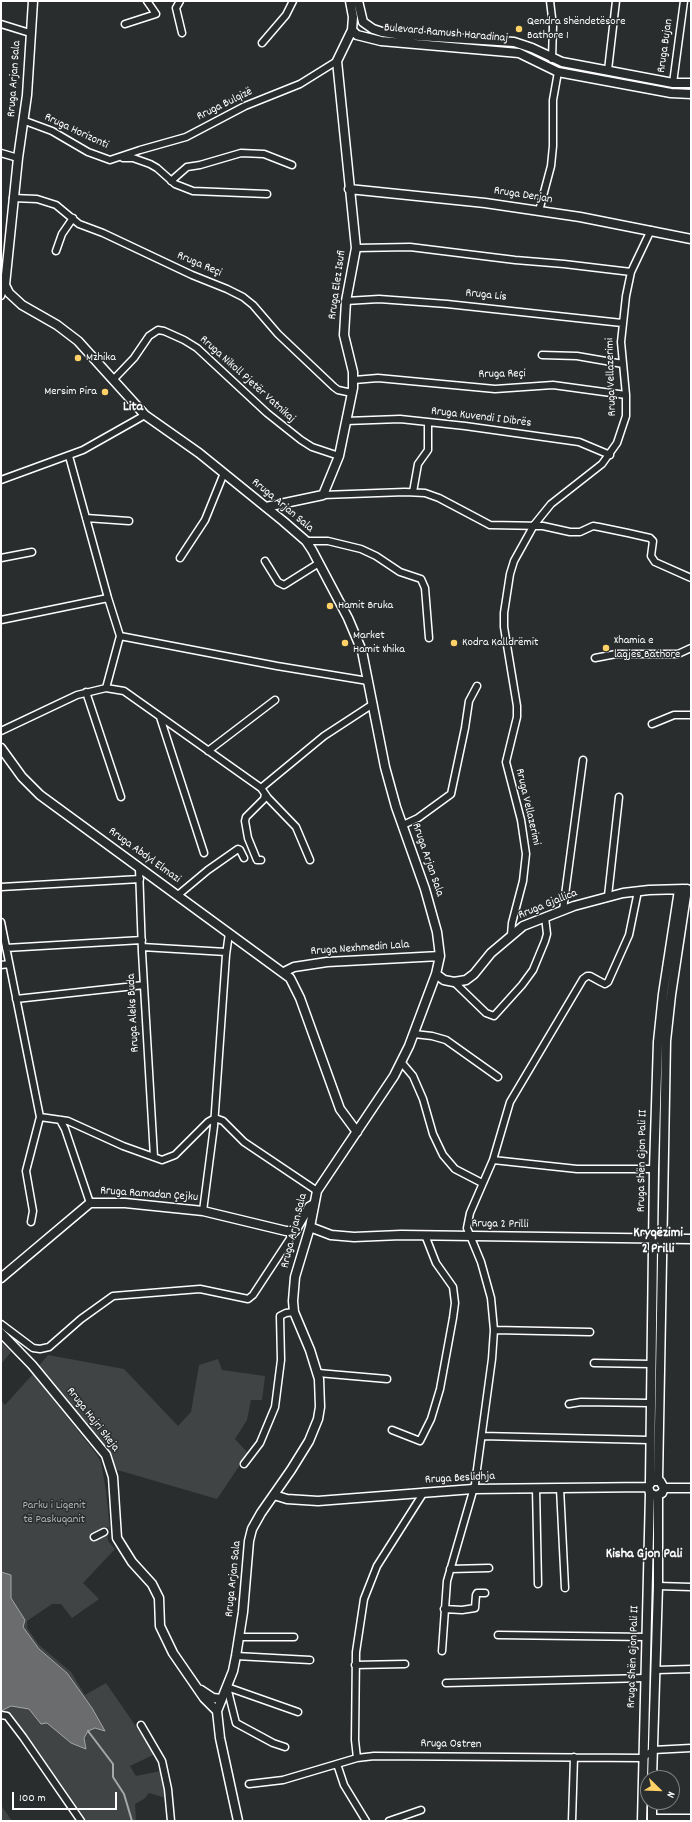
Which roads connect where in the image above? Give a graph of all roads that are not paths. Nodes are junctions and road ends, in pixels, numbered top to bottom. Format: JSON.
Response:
{"nodes":[{"id":1,"x":33,"y":1,"type":"edge"},
{"id":2,"x":147,"y":1,"type":"edge"},
{"id":3,"x":180,"y":1,"type":"edge"},
{"id":4,"x":293,"y":1,"type":"edge"},
{"id":5,"x":350,"y":1,"type":"edge"},
{"id":6,"x":358,"y":1,"type":"edge"},
{"id":7,"x":550,"y":1,"type":"edge"},
{"id":8,"x":616,"y":1,"type":"edge"},
{"id":9,"x":684,"y":1,"type":"edge"},
{"id":10,"x":1,"y":24,"type":"edge"},
{"id":11,"x":125,"y":24,"type":"dead end"},
{"id":12,"x":364,"y":24,"type":"junction"},
{"id":13,"x":353,"y":27,"type":"junction"},
{"id":14,"x":30,"y":33,"type":"junction"},
{"id":15,"x":182,"y":33,"type":"dead end"},
{"id":16,"x":361,"y":35,"type":"junction"},
{"id":17,"x":262,"y":43,"type":"dead end"},
{"id":18,"x":552,"y":59,"type":"junction"},
{"id":19,"x":336,"y":61,"type":"junction"},
{"id":20,"x":608,"y":70,"type":"junction"},
{"id":21,"x":554,"y":71,"type":"junction"},
{"id":22,"x":673,"y":83,"type":"junction"},
{"id":23,"x":691,"y":83,"type":"edge"},
{"id":24,"x":671,"y":93,"type":"junction"},
{"id":25,"x":691,"y":94,"type":"edge"},
{"id":26,"x":25,"y":121,"type":"junction"},
{"id":27,"x":1,"y":153,"type":"edge"},
{"id":28,"x":18,"y":158,"type":"junction"},
{"id":29,"x":118,"y":158,"type":"junction"},
{"id":30,"x":292,"y":165,"type":"dead end"},
{"id":31,"x":171,"y":181,"type":"junction"},
{"id":32,"x":349,"y":189,"type":"junction"},
{"id":33,"x":267,"y":194,"type":"dead end"},
{"id":34,"x":13,"y":198,"type":"junction"},
{"id":35,"x":539,"y":212,"type":"junction"},
{"id":36,"x":73,"y":218,"type":"junction"},
{"id":37,"x":650,"y":230,"type":"junction"},
{"id":38,"x":691,"y":239,"type":"edge"},
{"id":39,"x":356,"y":248,"type":"junction"},
{"id":40,"x":56,"y":251,"type":"dead end"},
{"id":41,"x":631,"y":272,"type":"junction"},
{"id":42,"x":5,"y":285,"type":"junction"},
{"id":43,"x":1,"y":296,"type":"edge"},
{"id":44,"x":346,"y":301,"type":"junction"},
{"id":45,"x":622,"y":323,"type":"junction"},
{"id":46,"x":542,"y":355,"type":"dead end"},
{"id":47,"x":623,"y":364,"type":"junction"},
{"id":48,"x":113,"y":380,"type":"junction"},
{"id":49,"x":354,"y":380,"type":"junction"},
{"id":50,"x":352,"y":393,"type":"junction"},
{"id":51,"x":626,"y":395,"type":"junction"},
{"id":52,"x":145,"y":415,"type":"junction"},
{"id":53,"x":346,"y":421,"type":"junction"},
{"id":54,"x":428,"y":422,"type":"junction"},
{"id":55,"x":610,"y":455,"type":"junction"},
{"id":56,"x":69,"y":456,"type":"junction"},
{"id":57,"x":340,"y":456,"type":"junction"},
{"id":58,"x":224,"y":473,"type":"junction"},
{"id":59,"x":1,"y":480,"type":"edge"},
{"id":60,"x":412,"y":492,"type":"junction"},
{"id":61,"x":323,"y":495,"type":"junction"},
{"id":62,"x":266,"y":507,"type":"junction"},
{"id":63,"x":86,"y":518,"type":"junction"},
{"id":64,"x":129,"y":521,"type":"dead end"},
{"id":65,"x":534,"y":525,"type":"junction"},
{"id":66,"x":306,"y":541,"type":"junction"},
{"id":67,"x":32,"y":552,"type":"dead end"},
{"id":68,"x":1,"y":558,"type":"edge"},
{"id":69,"x":180,"y":558,"type":"dead end"},
{"id":70,"x":265,"y":561,"type":"dead end"},
{"id":71,"x":319,"y":563,"type":"junction"},
{"id":72,"x":691,"y":578,"type":"edge"},
{"id":73,"x":108,"y":598,"type":"junction"},
{"id":74,"x":1,"y":620,"type":"edge"},
{"id":75,"x":120,"y":636,"type":"junction"},
{"id":76,"x":429,"y":638,"type":"dead end"},
{"id":77,"x":691,"y":648,"type":"edge"},
{"id":78,"x":595,"y":658,"type":"dead end"},
{"id":79,"x":368,"y":681,"type":"junction"},
{"id":80,"x":477,"y":686,"type":"dead end"},
{"id":81,"x":106,"y":688,"type":"junction"},
{"id":82,"x":86,"y":692,"type":"junction"},
{"id":83,"x":275,"y":700,"type":"dead end"},
{"id":84,"x":373,"y":704,"type":"junction"},
{"id":85,"x":691,"y":714,"type":"edge"},
{"id":86,"x":160,"y":717,"type":"junction"},
{"id":87,"x":652,"y":724,"type":"dead end"},
{"id":88,"x":1,"y":731,"type":"edge"},
{"id":89,"x":1,"y":748,"type":"edge"},
{"id":90,"x":208,"y":751,"type":"junction"},
{"id":91,"x":583,"y":760,"type":"dead end"},
{"id":92,"x":260,"y":788,"type":"junction"},
{"id":93,"x":265,"y":794,"type":"junction"},
{"id":94,"x":121,"y":797,"type":"dead end"},
{"id":95,"x":619,"y":797,"type":"dead end"},
{"id":96,"x":403,"y":825,"type":"junction"},
{"id":97,"x":204,"y":853,"type":"dead end"},
{"id":98,"x":244,"y":858,"type":"dead end"},
{"id":99,"x":261,"y":860,"type":"dead end"},
{"id":100,"x":310,"y":860,"type":"dead end"},
{"id":101,"x":139,"y":868,"type":"junction"},
{"id":102,"x":140,"y":879,"type":"junction"},
{"id":103,"x":1,"y":888,"type":"edge"},
{"id":104,"x":686,"y":889,"type":"edge"},
{"id":105,"x":638,"y":891,"type":"junction"},
{"id":106,"x":178,"y":895,"type":"junction"},
{"id":107,"x":608,"y":896,"type":"junction"},
{"id":108,"x":563,"y":910,"type":"junction"},
{"id":109,"x":546,"y":917,"type":"junction"},
{"id":110,"x":1,"y":922,"type":"edge"},
{"id":111,"x":229,"y":933,"type":"junction"},
{"id":112,"x":511,"y":935,"type":"junction"},
{"id":113,"x":142,"y":940,"type":"junction"},
{"id":114,"x":142,"y":947,"type":"junction"},
{"id":115,"x":6,"y":948,"type":"junction"},
{"id":116,"x":226,"y":952,"type":"junction"},
{"id":117,"x":440,"y":956,"type":"junction"},
{"id":118,"x":9,"y":964,"type":"junction"},
{"id":119,"x":1,"y":965,"type":"edge"},
{"id":120,"x":284,"y":972,"type":"junction"},
{"id":121,"x":436,"y":974,"type":"junction"},
{"id":122,"x":454,"y":982,"type":"junction"},
{"id":123,"x":144,"y":985,"type":"junction"},
{"id":124,"x":16,"y":999,"type":"junction"},
{"id":125,"x":414,"y":1034,"type":"junction"},
{"id":126,"x":402,"y":1063,"type":"junction"},
{"id":127,"x":498,"y":1077,"type":"dead end"},
{"id":128,"x":40,"y":1117,"type":"junction"},
{"id":129,"x":215,"y":1118,"type":"junction"},
{"id":130,"x":60,"y":1120,"type":"junction"},
{"id":131,"x":358,"y":1132,"type":"junction"},
{"id":132,"x":154,"y":1157,"type":"junction"},
{"id":133,"x":493,"y":1160,"type":"junction"},
{"id":134,"x":654,"y":1169,"type":"junction"},
{"id":135,"x":482,"y":1183,"type":"junction"},
{"id":136,"x":317,"y":1191,"type":"junction"},
{"id":137,"x":90,"y":1203,"type":"junction"},
{"id":138,"x":314,"y":1204,"type":"junction"},
{"id":139,"x":203,"y":1211,"type":"junction"},
{"id":140,"x":31,"y":1222,"type":"dead end"},
{"id":141,"x":310,"y":1227,"type":"junction"},
{"id":142,"x":295,"y":1231,"type":"junction"},
{"id":143,"x":425,"y":1235,"type":"junction"},
{"id":144,"x":470,"y":1236,"type":"junction"},
{"id":145,"x":658,"y":1239,"type":"junction"},
{"id":146,"x":691,"y":1239,"type":"edge"},
{"id":147,"x":1,"y":1278,"type":"edge"},
{"id":148,"x":294,"y":1312,"type":"junction"},
{"id":149,"x":1,"y":1324,"type":"edge"},
{"id":150,"x":494,"y":1330,"type":"junction"},
{"id":151,"x":590,"y":1332,"type":"dead end"},
{"id":152,"x":1,"y":1333,"type":"edge"},
{"id":153,"x":594,"y":1363,"type":"dead end"},
{"id":154,"x":651,"y":1364,"type":"junction"},
{"id":155,"x":318,"y":1373,"type":"junction"},
{"id":156,"x":387,"y":1379,"type":"dead end"},
{"id":157,"x":650,"y":1403,"type":"junction"},
{"id":158,"x":569,"y":1404,"type":"dead end"},
{"id":159,"x":392,"y":1430,"type":"dead end"},
{"id":160,"x":482,"y":1436,"type":"junction"},
{"id":161,"x":650,"y":1440,"type":"junction"},
{"id":162,"x":244,"y":1464,"type":"dead end"},
{"id":163,"x":536,"y":1488,"type":"junction"},
{"id":164,"x":560,"y":1488,"type":"junction"},
{"id":165,"x":653,"y":1488,"type":"junction"},
{"id":166,"x":691,"y":1488,"type":"edge"},
{"id":167,"x":473,"y":1489,"type":"junction"},
{"id":168,"x":424,"y":1492,"type":"junction"},
{"id":169,"x":274,"y":1495,"type":"junction"},
{"id":170,"x":104,"y":1532,"type":"dead end"},
{"id":171,"x":94,"y":1537,"type":"dead end"},
{"id":172,"x":489,"y":1568,"type":"dead end"},
{"id":173,"x":450,"y":1569,"type":"junction"},
{"id":174,"x":538,"y":1584,"type":"dead end"},
{"id":175,"x":658,"y":1586,"type":"junction"},
{"id":176,"x":691,"y":1587,"type":"edge"},
{"id":177,"x":565,"y":1588,"type":"dead end"},
{"id":178,"x":485,"y":1592,"type":"dead end"},
{"id":179,"x":444,"y":1609,"type":"junction"},
{"id":180,"x":498,"y":1635,"type":"dead end"},
{"id":181,"x":239,"y":1637,"type":"junction"},
{"id":182,"x":647,"y":1637,"type":"junction"},
{"id":183,"x":294,"y":1638,"type":"dead end"},
{"id":184,"x":442,"y":1651,"type":"dead end"},
{"id":185,"x":236,"y":1656,"type":"junction"},
{"id":186,"x":310,"y":1660,"type":"dead end"},
{"id":187,"x":405,"y":1664,"type":"dead end"},
{"id":188,"x":355,"y":1665,"type":"junction"},
{"id":189,"x":691,"y":1669,"type":"edge"},
{"id":190,"x":656,"y":1670,"type":"junction"},
{"id":191,"x":646,"y":1678,"type":"junction"},
{"id":192,"x":446,"y":1683,"type":"dead end"},
{"id":193,"x":197,"y":1687,"type":"junction"},
{"id":194,"x":227,"y":1687,"type":"junction"},
{"id":195,"x":221,"y":1699,"type":"junction"},
{"id":196,"x":218,"y":1712,"type":"junction"},
{"id":197,"x":298,"y":1712,"type":"dead end"},
{"id":198,"x":1,"y":1715,"type":"edge"},
{"id":199,"x":140,"y":1725,"type":"dead end"},
{"id":200,"x":285,"y":1747,"type":"dead end"},
{"id":201,"x":691,"y":1748,"type":"edge"},
{"id":202,"x":653,"y":1750,"type":"junction"},
{"id":203,"x":574,"y":1757,"type":"junction"},
{"id":204,"x":357,"y":1758,"type":"junction"},
{"id":205,"x":644,"y":1758,"type":"junction"},
{"id":206,"x":337,"y":1764,"type":"junction"},
{"id":207,"x":652,"y":1770,"type":"edge"},
{"id":208,"x":249,"y":1784,"type":"dead end"},
{"id":209,"x":421,"y":1810,"type":"dead end"},
{"id":210,"x":691,"y":1818,"type":"edge"},
{"id":211,"x":652,"y":1819,"type":"edge"},
{"id":212,"x":81,"y":1821,"type":"edge"},
{"id":213,"x":171,"y":1821,"type":"edge"},
{"id":214,"x":238,"y":1821,"type":"edge"},
{"id":215,"x":366,"y":1821,"type":"edge"},
{"id":216,"x":390,"y":1821,"type":"edge"},
{"id":217,"x":572,"y":1821,"type":"edge"},
{"id":218,"x":642,"y":1821,"type":"edge"}],
"edges":[{"from":1,"to":14,"type":"street","name":"Rruga Arjan Sala"},
{"from":2,"to":11,"type":"street"},
{"from":3,"to":15,"type":"street"},
{"from":4,"to":17,"type":"street"},
{"from":5,"to":13,"type":"street"},
{"from":6,"to":12,"type":"street"},
{"from":7,"to":18,"type":"street"},
{"from":8,"to":20,"type":"street"},
{"from":9,"to":22,"type":"street","name":"Rruga Bujan"},
{"from":10,"to":14,"type":"street"},
{"from":12,"to":13,"type":"street"},
{"from":12,"to":16,"type":"street","name":"Bulevard Ramush Haradinaj"},
{"from":12,"to":18,"type":"street","name":"Bulevard Ramush Haradinaj"},
{"from":13,"to":16,"type":"street","name":"Bulevard Ramush Haradinaj"},
{"from":13,"to":19,"type":"street"},
{"from":14,"to":26,"type":"street","name":"Rruga Arjan Sala"},
{"from":16,"to":21,"type":"street","name":"Bulevard Ramush Haradinaj"},
{"from":18,"to":20,"type":"street","name":"Bulevard Ramush Haradinaj"},
{"from":18,"to":21,"type":"street"},
{"from":19,"to":29,"type":"street","name":"Rruga Bulqizë"},
{"from":19,"to":32,"type":"street","name":"Rruga Elez Isufi"},
{"from":20,"to":22,"type":"street","name":"Bulevard Ramush Haradinaj"},
{"from":21,"to":24,"type":"street","name":"Bulevard Ramush Haradinaj"},
{"from":21,"to":35,"type":"street"},
{"from":22,"to":23,"type":"street","name":"Bulevard Ramush Haradinaj"},
{"from":22,"to":24,"type":"street","name":"Rruga Bujan"},
{"from":24,"to":25,"type":"street","name":"Bulevard Ramush Haradinaj"},
{"from":26,"to":28,"type":"street","name":"Rruga Arjan Sala"},
{"from":26,"to":29,"type":"street","name":"Rruga Horizonti"},
{"from":27,"to":28,"type":"street"},
{"from":28,"to":34,"type":"street","name":"Rruga Arjan Sala"},
{"from":29,"to":31,"type":"street","name":"Rruga Horizonti"},
{"from":30,"to":31,"type":"street"},
{"from":31,"to":33,"type":"street","name":"Rruga Horizonti"},
{"from":32,"to":35,"type":"street","name":"Rruga Derjan"},
{"from":32,"to":39,"type":"street","name":"Rruga Elez Isufi"},
{"from":34,"to":36,"type":"street","name":"Rruga Reçi"},
{"from":34,"to":42,"type":"street","name":"Rruga Arjan Sala"},
{"from":35,"to":37,"type":"street","name":"Rruga Derjan"},
{"from":36,"to":40,"type":"street"},
{"from":36,"to":50,"type":"street","name":"Rruga Reçi"},
{"from":37,"to":38,"type":"street","name":"Rruga Derjan"},
{"from":37,"to":41,"type":"street","name":"Rruga Vellazerimi"},
{"from":39,"to":41,"type":"street"},
{"from":39,"to":44,"type":"street","name":"Rruga Elez Isufi"},
{"from":41,"to":45,"type":"street","name":"Rruga Vellazerimi"},
{"from":42,"to":43,"type":"street"},
{"from":42,"to":48,"type":"street","name":"Rruga Arjan Sala"},
{"from":44,"to":45,"type":"street","name":"Rruga Lis"},
{"from":44,"to":49,"type":"street","name":"Rruga Elez Isufi"},
{"from":45,"to":47,"type":"street","name":"Rruga Vellazerimi"},
{"from":46,"to":47,"type":"street"},
{"from":47,"to":51,"type":"street","name":"Rruga Vellazerimi"},
{"from":48,"to":52,"type":"street","name":"Rruga Arjan Sala"},
{"from":48,"to":57,"type":"street","name":"Rruga Nikoll Pjetër Vatnikaj"},
{"from":49,"to":50,"type":"street","name":"Rruga Elez Isufi"},
{"from":49,"to":51,"type":"street","name":"Rruga Reçi"},
{"from":50,"to":53,"type":"street","name":"Rruga Elez Isufi"},
{"from":51,"to":55,"type":"street","name":"Rruga Vellazerimi"},
{"from":52,"to":56,"type":"street"},
{"from":52,"to":58,"type":"street","name":"Rruga Arjan Sala"},
{"from":53,"to":54,"type":"street","name":"Rruga Kuvendi I Dibrës"},
{"from":53,"to":57,"type":"street","name":"Rruga Elez Isufi"},
{"from":54,"to":55,"type":"street","name":"Rruga Kuvendi I Dibrës"},
{"from":54,"to":60,"type":"street"},
{"from":55,"to":65,"type":"street","name":"Rruga Vellazerimi"},
{"from":56,"to":59,"type":"street"},
{"from":56,"to":63,"type":"street"},
{"from":57,"to":61,"type":"street","name":"Rruga Elez Isufi"},
{"from":58,"to":62,"type":"street","name":"Rruga Arjan Sala"},
{"from":58,"to":69,"type":"street"},
{"from":60,"to":61,"type":"street"},
{"from":60,"to":65,"type":"street"},
{"from":61,"to":62,"type":"street"},
{"from":62,"to":66,"type":"street","name":"Rruga Arjan Sala"},
{"from":63,"to":64,"type":"street"},
{"from":63,"to":73,"type":"street"},
{"from":65,"to":72,"type":"street"},
{"from":65,"to":112,"type":"street","name":"Rruga Vellazerimi"},
{"from":66,"to":71,"type":"street","name":"Rruga Arjan Sala"},
{"from":66,"to":76,"type":"street"},
{"from":67,"to":68,"type":"street"},
{"from":70,"to":71,"type":"street"},
{"from":71,"to":79,"type":"street","name":"Rruga Arjan Sala"},
{"from":73,"to":74,"type":"street"},
{"from":73,"to":75,"type":"street"},
{"from":75,"to":79,"type":"street"},
{"from":75,"to":81,"type":"street"},
{"from":77,"to":78,"type":"street"},
{"from":79,"to":84,"type":"street","name":"Rruga Arjan Sala"},
{"from":80,"to":96,"type":"street"},
{"from":81,"to":82,"type":"street"},
{"from":81,"to":86,"type":"street"},
{"from":82,"to":88,"type":"street"},
{"from":82,"to":94,"type":"street"},
{"from":83,"to":90,"type":"street"},
{"from":84,"to":92,"type":"street"},
{"from":84,"to":96,"type":"street","name":"Rruga Arjan Sala"},
{"from":85,"to":87,"type":"street"},
{"from":86,"to":90,"type":"street"},
{"from":86,"to":97,"type":"street"},
{"from":89,"to":101,"type":"street","name":"Rruga Abdyl Elmazi"},
{"from":90,"to":92,"type":"street"},
{"from":91,"to":108,"type":"street"},
{"from":92,"to":93,"type":"street"},
{"from":93,"to":99,"type":"street"},
{"from":93,"to":100,"type":"street"},
{"from":95,"to":107,"type":"street"},
{"from":96,"to":117,"type":"street","name":"Rruga Arjan Sala"},
{"from":98,"to":106,"type":"street"},
{"from":101,"to":102,"type":"street","name":"Rruga Aleks Buda"},
{"from":101,"to":106,"type":"street","name":"Rruga Abdyl Elmazi"},
{"from":102,"to":103,"type":"street"},
{"from":102,"to":113,"type":"street","name":"Rruga Aleks Buda"},
{"from":104,"to":105,"type":"street","name":"Rruga Gjallica"},
{"from":104,"to":134,"type":"street","name":"Rruga Shën Gjon Pali II"},
{"from":104,"to":145,"type":"street","name":"Rruga Shën Gjon Pali II"},
{"from":105,"to":107,"type":"street","name":"Rruga Gjallica"},
{"from":105,"to":133,"type":"street"},
{"from":106,"to":111,"type":"street","name":"Rruga Abdyl Elmazi"},
{"from":107,"to":108,"type":"street","name":"Rruga Gjallica"},
{"from":108,"to":109,"type":"street","name":"Rruga Gjallica"},
{"from":109,"to":112,"type":"street","name":"Rruga Gjallica"},
{"from":109,"to":122,"type":"street"},
{"from":110,"to":115,"type":"street"},
{"from":111,"to":116,"type":"street"},
{"from":111,"to":120,"type":"street","name":"Rruga Abdyl Elmazi"},
{"from":112,"to":122,"type":"street","name":"Rruga Gjallica"},
{"from":113,"to":114,"type":"street","name":"Rruga Aleks Buda"},
{"from":113,"to":115,"type":"street"},
{"from":114,"to":116,"type":"street"},
{"from":114,"to":123,"type":"street","name":"Rruga Aleks Buda"},
{"from":115,"to":118,"type":"street"},
{"from":116,"to":129,"type":"street"},
{"from":117,"to":120,"type":"street","name":"Rruga Nexhmedin Lala"},
{"from":117,"to":121,"type":"street","name":"Rruga Arjan Sala"},
{"from":118,"to":119,"type":"street"},
{"from":118,"to":124,"type":"street"},
{"from":120,"to":131,"type":"street","name":"Rruga Abdyl Elmazi"},
{"from":121,"to":122,"type":"street"},
{"from":121,"to":125,"type":"street","name":"Rruga Arjan Sala"},
{"from":123,"to":124,"type":"street"},
{"from":123,"to":132,"type":"street","name":"Rruga Aleks Buda"},
{"from":124,"to":128,"type":"street"},
{"from":125,"to":126,"type":"street","name":"Rruga Arjan Sala"},
{"from":125,"to":127,"type":"street"},
{"from":126,"to":131,"type":"street","name":"Rruga Arjan Sala"},
{"from":126,"to":135,"type":"street"},
{"from":128,"to":130,"type":"street"},
{"from":128,"to":140,"type":"street"},
{"from":129,"to":132,"type":"street"},
{"from":129,"to":136,"type":"street"},
{"from":129,"to":139,"type":"street"},
{"from":130,"to":132,"type":"street"},
{"from":130,"to":137,"type":"street"},
{"from":131,"to":136,"type":"street","name":"Rruga Arjan Sala"},
{"from":133,"to":134,"type":"street"},
{"from":133,"to":135,"type":"street"},
{"from":134,"to":145,"type":"street","name":"Rruga Shën Gjon Pali II"},
{"from":135,"to":144,"type":"street"},
{"from":136,"to":138,"type":"street","name":"Rruga Arjan Sala"},
{"from":137,"to":139,"type":"street","name":"Rruga Ramadan Çejku"},
{"from":137,"to":147,"type":"street","name":"Rruga Ramadan Çejku"},
{"from":138,"to":141,"type":"street","name":"Rruga Arjan Sala"},
{"from":138,"to":142,"type":"street"},
{"from":139,"to":142,"type":"street","name":"Rruga Ramadan Çejku"},
{"from":141,"to":143,"type":"street","name":"Rruga 2 Prilli"},
{"from":141,"to":148,"type":"street","name":"Rruga Arjan Sala"},
{"from":142,"to":149,"type":"street"},
{"from":143,"to":144,"type":"street","name":"Rruga 2 Prilli"},
{"from":143,"to":159,"type":"street"},
{"from":144,"to":145,"type":"street","name":"Rruga 2 Prilli"},
{"from":144,"to":150,"type":"street"},
{"from":145,"to":146,"type":"street","name":"Rruga 2 Prilli"},
{"from":145,"to":154,"type":"street","name":"Rruga Shën Gjon Pali II"},
{"from":145,"to":165,"type":"street","name":"Rruga Shën Gjon Pali II"},
{"from":148,"to":155,"type":"street","name":"Rruga Arjan Sala"},
{"from":148,"to":162,"type":"street"},
{"from":150,"to":151,"type":"street"},
{"from":150,"to":160,"type":"street"},
{"from":152,"to":193,"type":"street","name":"Rruga Hajri Skeja"},
{"from":153,"to":154,"type":"street"},
{"from":154,"to":157,"type":"street","name":"Rruga Shën Gjon Pali II"},
{"from":155,"to":156,"type":"street"},
{"from":155,"to":169,"type":"street","name":"Rruga Arjan Sala"},
{"from":157,"to":158,"type":"street"},
{"from":157,"to":161,"type":"street","name":"Rruga Shën Gjon Pali II"},
{"from":160,"to":161,"type":"street"},
{"from":160,"to":167,"type":"street"},
{"from":161,"to":165,"type":"street","name":"Rruga Shën Gjon Pali II"},
{"from":163,"to":164,"type":"street","name":"Rruga Beslidhja"},
{"from":163,"to":167,"type":"street","name":"Rruga Beslidhja"},
{"from":163,"to":174,"type":"street"},
{"from":164,"to":165,"type":"street","name":"Rruga Beslidhja"},
{"from":164,"to":177,"type":"street"},
{"from":165,"to":166,"type":"street"},
{"from":165,"to":175,"type":"street","name":"Rruga Shën Gjon Pali II"},
{"from":165,"to":182,"type":"street","name":"Rruga Shën Gjon Pali II"},
{"from":167,"to":168,"type":"street","name":"Rruga Beslidhja"},
{"from":167,"to":173,"type":"street"},
{"from":168,"to":169,"type":"street","name":"Rruga Beslidhja"},
{"from":168,"to":188,"type":"street"},
{"from":169,"to":181,"type":"street","name":"Rruga Arjan Sala"},
{"from":170,"to":171,"type":"street"},
{"from":172,"to":173,"type":"street"},
{"from":173,"to":179,"type":"street"},
{"from":175,"to":176,"type":"street"},
{"from":175,"to":190,"type":"street","name":"Rruga Shën Gjon Pali II"},
{"from":178,"to":179,"type":"street"},
{"from":179,"to":184,"type":"street"},
{"from":180,"to":182,"type":"street"},
{"from":181,"to":183,"type":"street"},
{"from":181,"to":185,"type":"street","name":"Rruga Arjan Sala"},
{"from":182,"to":191,"type":"street","name":"Rruga Shën Gjon Pali II"},
{"from":185,"to":186,"type":"street"},
{"from":185,"to":194,"type":"street","name":"Rruga Arjan Sala"},
{"from":187,"to":188,"type":"street"},
{"from":188,"to":204,"type":"street"},
{"from":189,"to":190,"type":"street"},
{"from":190,"to":202,"type":"street","name":"Rruga Shën Gjon Pali II"},
{"from":191,"to":192,"type":"street"},
{"from":191,"to":205,"type":"street","name":"Rruga Shën Gjon Pali II"},
{"from":193,"to":195,"type":"street","name":"Rruga Hajri Skeja"},
{"from":193,"to":196,"type":"street","name":"Rruga Hajri Skeja"},
{"from":194,"to":195,"type":"street","name":"Rruga Arjan Sala"},
{"from":194,"to":197,"type":"street"},
{"from":194,"to":200,"type":"street"},
{"from":195,"to":196,"type":"street","name":"Rruga Arjan Sala"},
{"from":196,"to":214,"type":"street","name":"Rruga Arjan Sala"},
{"from":198,"to":212,"type":"street"},
{"from":199,"to":213,"type":"street"},
{"from":201,"to":202,"type":"street"},
{"from":202,"to":205,"type":"street"},
{"from":202,"to":207,"type":"street","name":"Rruga Shën Gjon Pali II"},
{"from":203,"to":204,"type":"street","name":"Rruga Ostren"},
{"from":203,"to":205,"type":"street","name":"Rruga Ostren"},
{"from":203,"to":217,"type":"street"},
{"from":204,"to":206,"type":"street","name":"Rruga Ostren"},
{"from":205,"to":218,"type":"street","name":"Rruga Shën Gjon Pali II"},
{"from":206,"to":208,"type":"street","name":"Rruga Ostren"},
{"from":206,"to":215,"type":"street"},
{"from":209,"to":216,"type":"street"},
{"from":210,"to":211,"type":"street"}]}
